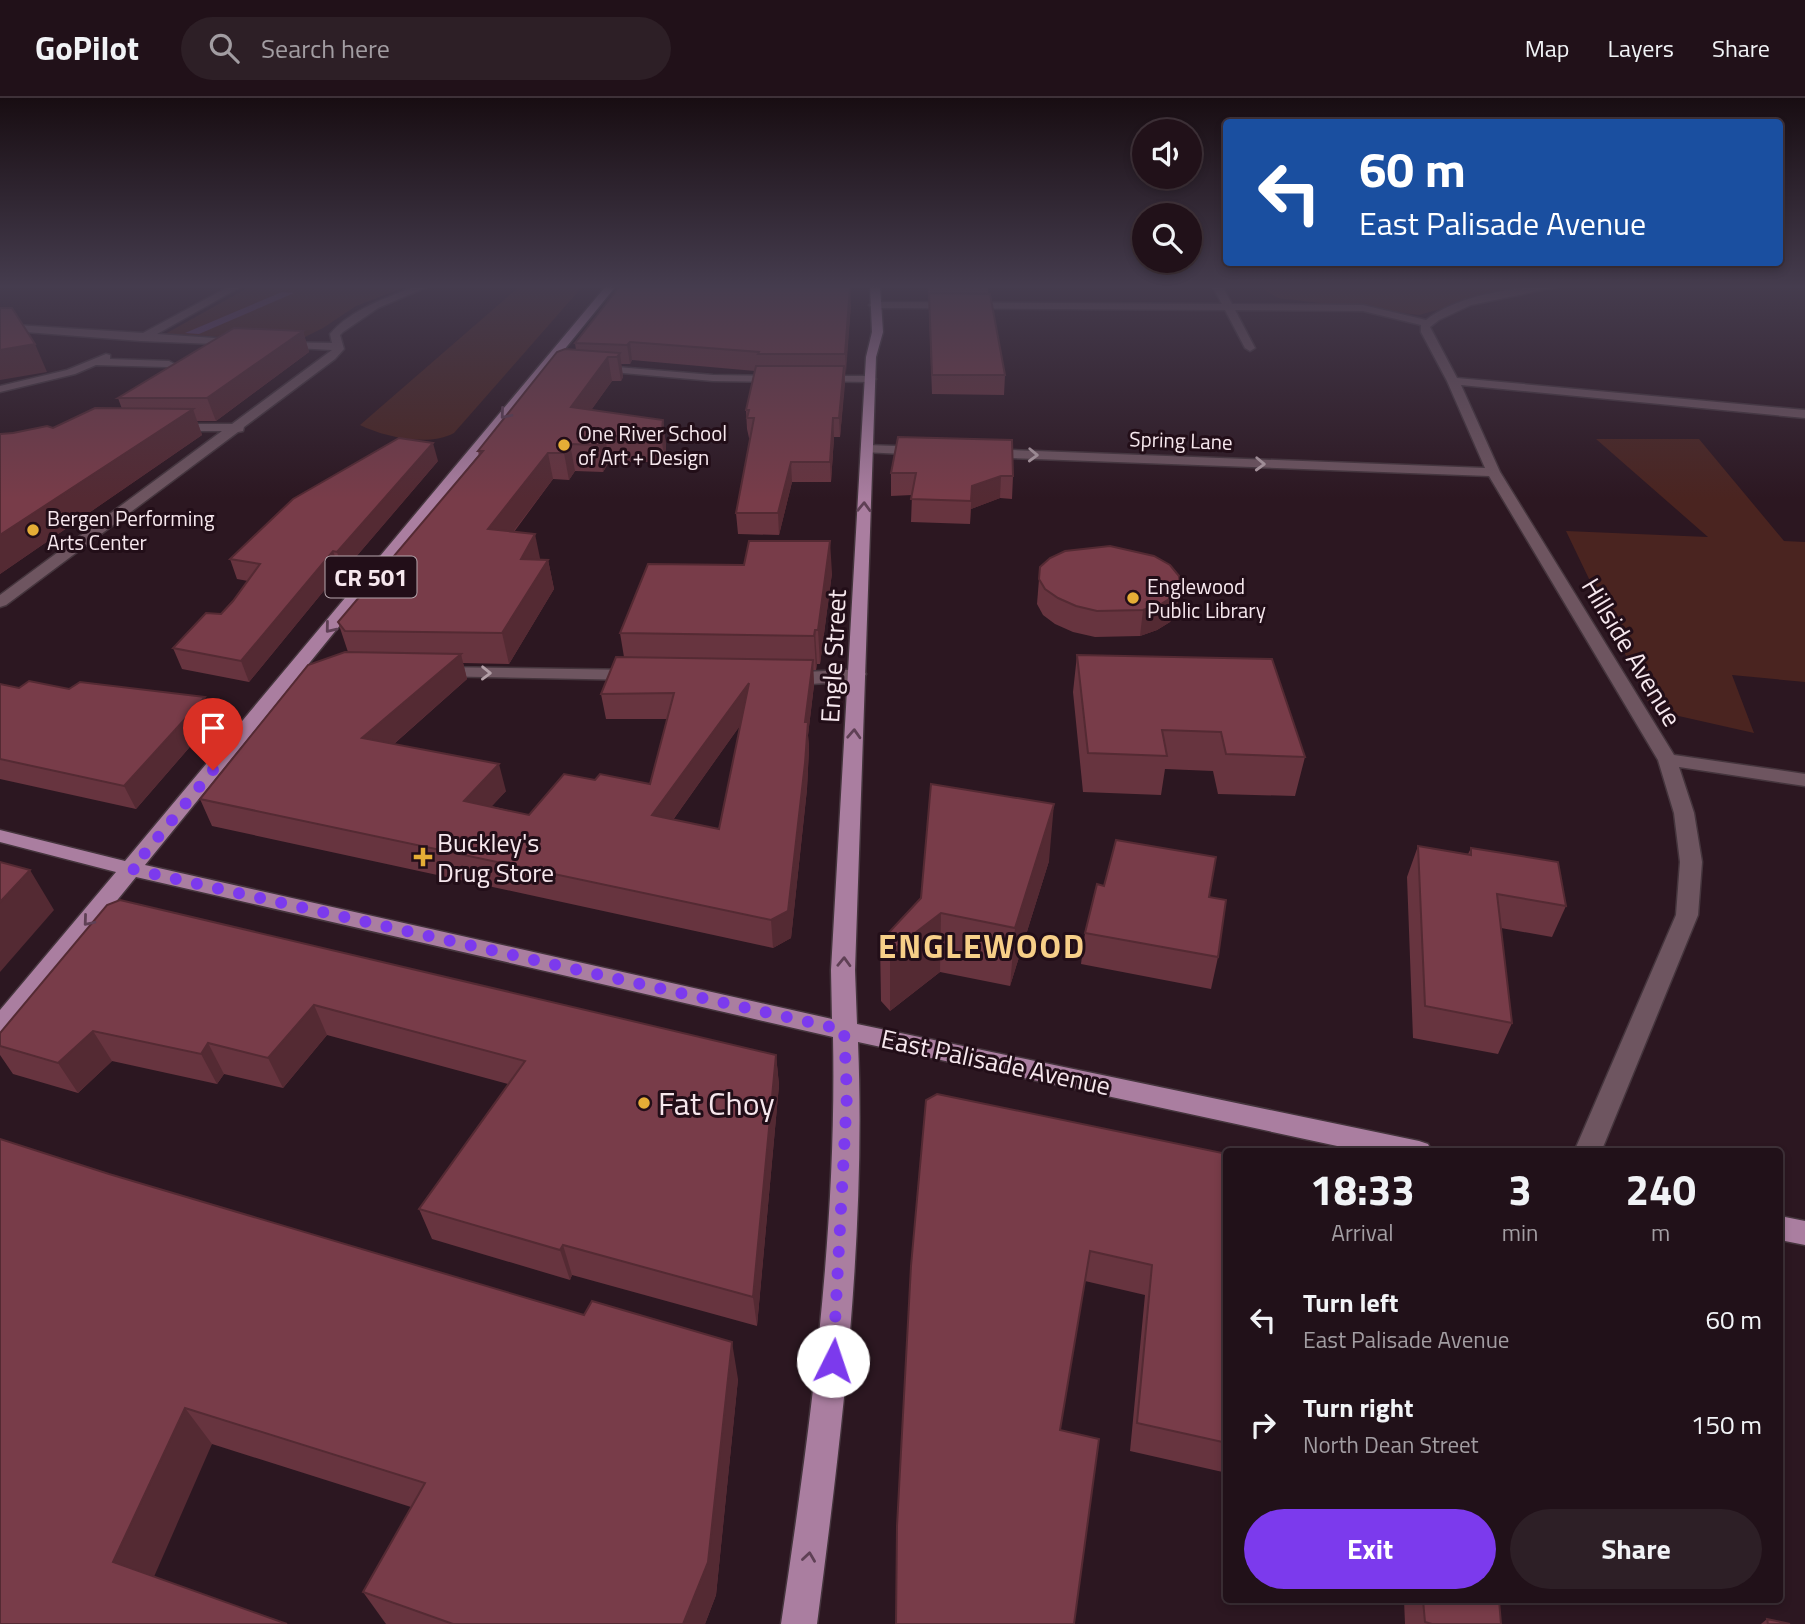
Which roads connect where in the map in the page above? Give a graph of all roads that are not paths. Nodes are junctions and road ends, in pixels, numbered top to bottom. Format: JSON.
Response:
{"nodes":[{"id":1,"x":104,"y":357,"type":"edge"},
{"id":2,"x":331,"y":357,"type":"edge"},
{"id":3,"x":551,"y":357,"type":"edge"},
{"id":4,"x":871,"y":357,"type":"edge"},
{"id":5,"x":1440,"y":357,"type":"edge"},
{"id":6,"x":95,"y":362,"type":"junction"},
{"id":7,"x":544,"y":366,"type":"junction"},
{"id":8,"x":793,"y":379,"type":"edge"},
{"id":9,"x":807,"y":379,"type":"edge"},
{"id":10,"x":870,"y":379,"type":"junction"},
{"id":11,"x":1453,"y":381,"type":"junction"},
{"id":12,"x":0,"y":389,"type":"edge"},
{"id":13,"x":156,"y":390,"type":"edge"},
{"id":14,"x":1805,"y":414,"type":"edge"},
{"id":15,"x":155,"y":427,"type":"edge"},
{"id":16,"x":239,"y":428,"type":"junction"},
{"id":17,"x":867,"y":449,"type":"junction"},
{"id":18,"x":933,"y":451,"type":"edge"},
{"id":19,"x":974,"y":453,"type":"edge"},
{"id":20,"x":1493,"y":472,"type":"junction"},
{"id":21,"x":0,"y":602,"type":"edge"},
{"id":22,"x":296,"y":669,"type":"junction"},
{"id":23,"x":316,"y":670,"type":"edge"},
{"id":24,"x":423,"y":671,"type":"edge"},
{"id":25,"x":857,"y":674,"type":"junction"},
{"id":26,"x":651,"y":675,"type":"edge"},
{"id":27,"x":771,"y":677,"type":"edge"},
{"id":28,"x":1667,"y":761,"type":"junction"},
{"id":29,"x":1805,"y":780,"type":"edge"},
{"id":30,"x":0,"y":836,"type":"edge"},
{"id":31,"x":132,"y":869,"type":"junction"},
{"id":32,"x":0,"y":1027,"type":"edge"},
{"id":33,"x":844,"y":1030,"type":"junction"},
{"id":34,"x":1400,"y":1148,"type":"edge"},
{"id":35,"x":1589,"y":1148,"type":"edge"},
{"id":36,"x":1783,"y":1229,"type":"edge"},
{"id":37,"x":1805,"y":1233,"type":"edge"},
{"id":38,"x":799,"y":1624,"type":"edge"}],
"edges":[{"from":1,"to":6,"type":"street"},
{"from":2,"to":16,"type":"street"},
{"from":3,"to":7,"type":"main road","number":"CR 501"},
{"from":4,"to":10,"type":"main road","name":"Engle Street"},
{"from":5,"to":11,"type":"street","name":"Hillside Avenue"},
{"from":6,"to":12,"type":"street"},
{"from":6,"to":13,"type":"street"},
{"from":7,"to":8,"type":"street"},
{"from":7,"to":22,"type":"main road","number":"CR 501","one_way":true},
{"from":9,"to":10,"type":"street"},
{"from":10,"to":17,"type":"main road","name":"Engle Street"},
{"from":11,"to":14,"type":"street"},
{"from":11,"to":20,"type":"street","name":"Hillside Avenue"},
{"from":15,"to":16,"type":"street"},
{"from":16,"to":21,"type":"street"},
{"from":17,"to":18,"type":"street"},
{"from":25,"to":17,"type":"main road","name":"Engle Street","one_way":true},
{"from":19,"to":20,"type":"street","name":"Spring Lane","one_way":true},
{"from":20,"to":28,"type":"street","name":"Hillside Avenue"},
{"from":22,"to":23,"type":"street"},
{"from":22,"to":31,"type":"main road","number":"CR 501"},
{"from":24,"to":26,"type":"street","one_way":true},
{"from":25,"to":27,"type":"street"},
{"from":33,"to":25,"type":"main road","name":"Engle Street","one_way":true},
{"from":28,"to":29,"type":"street"},
{"from":28,"to":35,"type":"street","name":"Hillside Avenue"},
{"from":30,"to":31,"type":"main road","name":"East Palisade Avenue"},
{"from":31,"to":32,"type":"main road","number":"CR 501","one_way":true},
{"from":31,"to":33,"type":"main road","name":"East Palisade Avenue"},
{"from":33,"to":34,"type":"main road","name":"East Palisade Avenue"},
{"from":38,"to":33,"type":"main road","name":"Engle Street","one_way":true},
{"from":36,"to":37,"type":"main road"}]}
